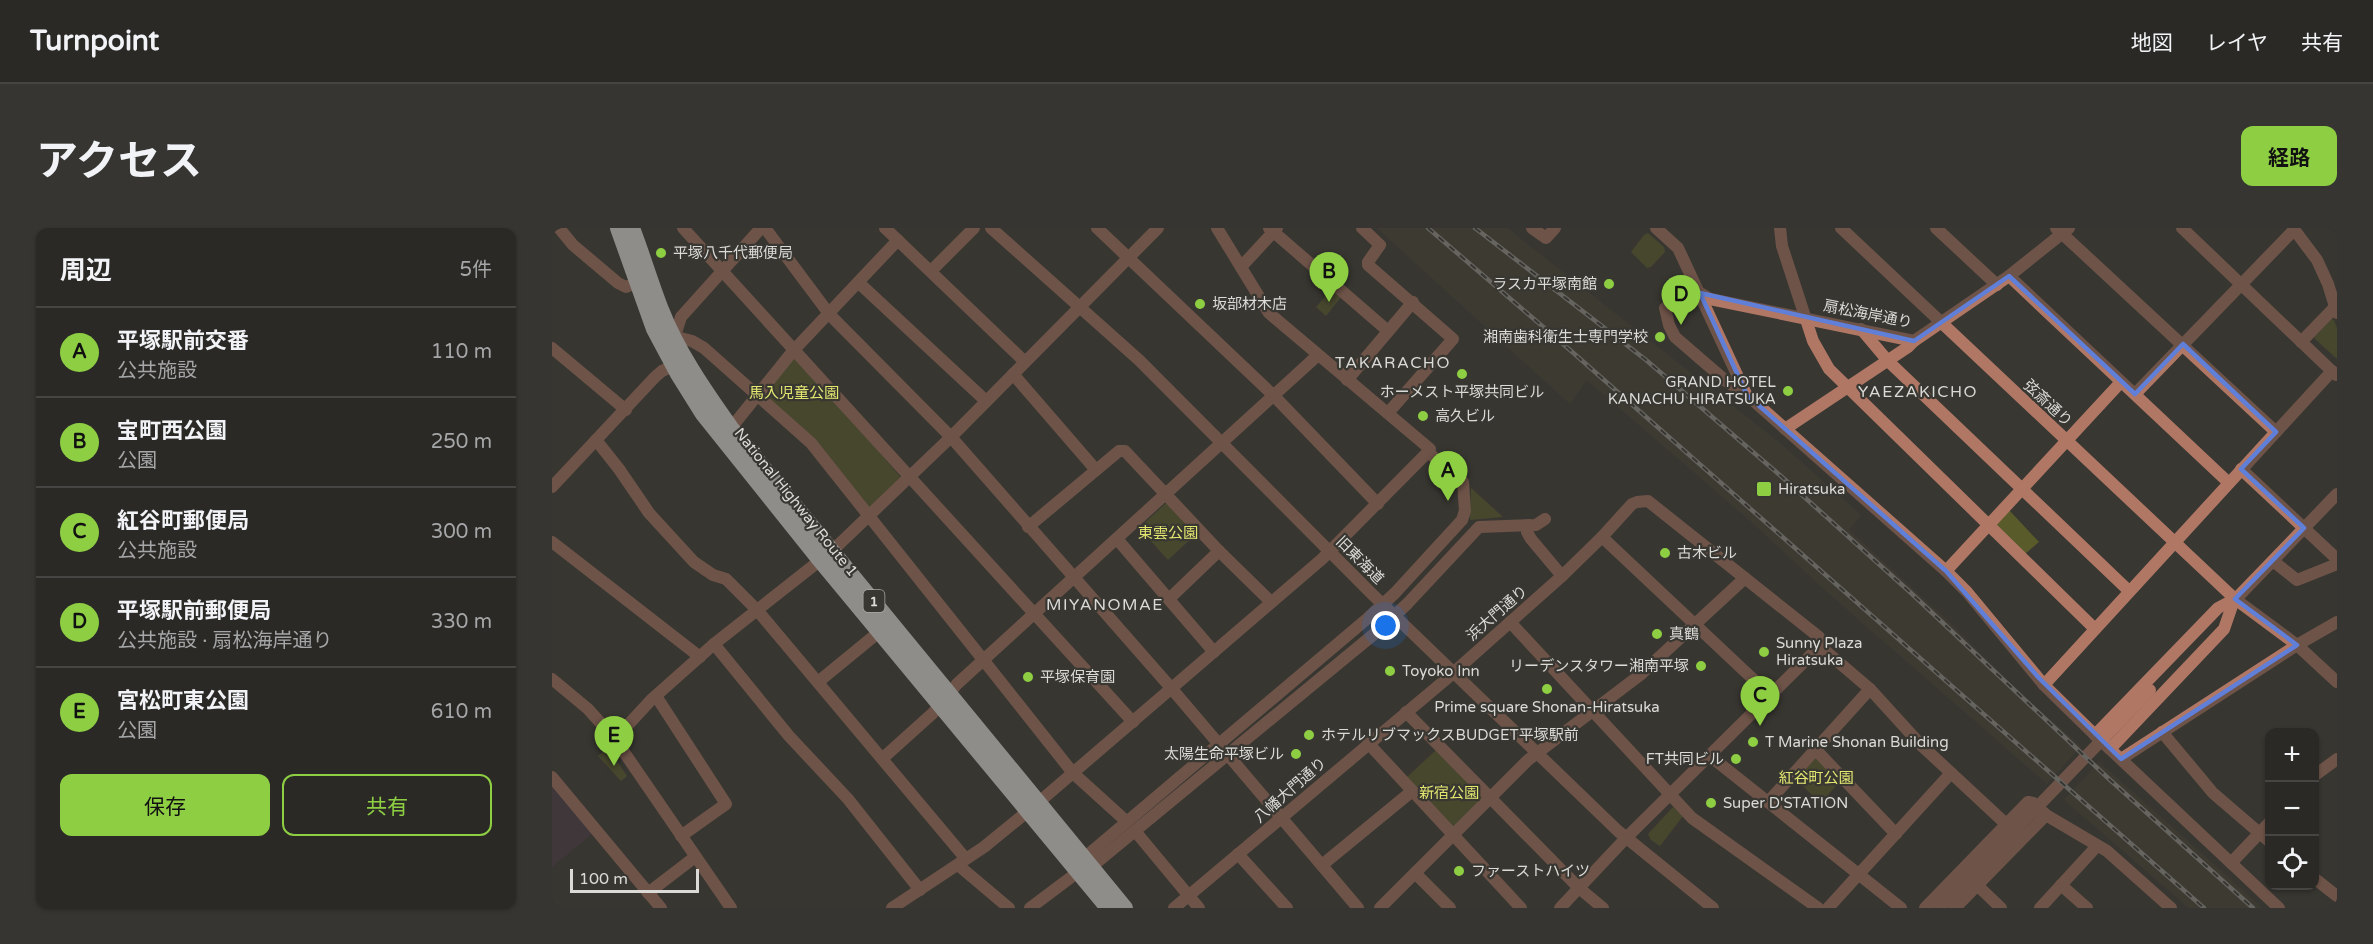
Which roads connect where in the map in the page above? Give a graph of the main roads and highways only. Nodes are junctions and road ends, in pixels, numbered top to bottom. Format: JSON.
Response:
{"nodes":[{"id":1,"x":618,"y":228,"type":"edge"},
{"id":2,"x":632,"y":228,"type":"edge"},
{"id":3,"x":668,"y":331,"type":"junction"},
{"id":4,"x":672,"y":363,"type":"junction"},
{"id":5,"x":825,"y":555,"type":"junction"},
{"id":6,"x":944,"y":699,"type":"junction"},
{"id":7,"x":1084,"y":866,"type":"junction"},
{"id":8,"x":1108,"y":908,"type":"edge"},
{"id":9,"x":1125,"y":908,"type":"edge"}],
"edges":[{"from":1,"to":3,"type":"highway","name":"National Highway Route 1","number":"1"},
{"from":2,"to":3,"type":"highway","name":"National Highway Route 1","number":"1"},
{"from":3,"to":4,"type":"highway","name":"National Highway Route 1","number":"1"},
{"from":4,"to":5,"type":"highway","name":"National Highway Route 1","number":"1"},
{"from":4,"to":5,"type":"highway","name":"National Highway Route 1","number":"1"},
{"from":5,"to":6,"type":"highway","name":"National Highway Route 1","number":"1"},
{"from":5,"to":6,"type":"highway","name":"National Highway Route 1","number":"1"},
{"from":6,"to":7,"type":"highway","name":"National Highway Route 1","number":"1"},
{"from":7,"to":8,"type":"highway","name":"National Highway Route 1","number":"1"},
{"from":7,"to":9,"type":"highway","name":"National Highway Route 1","number":"1"}]}
